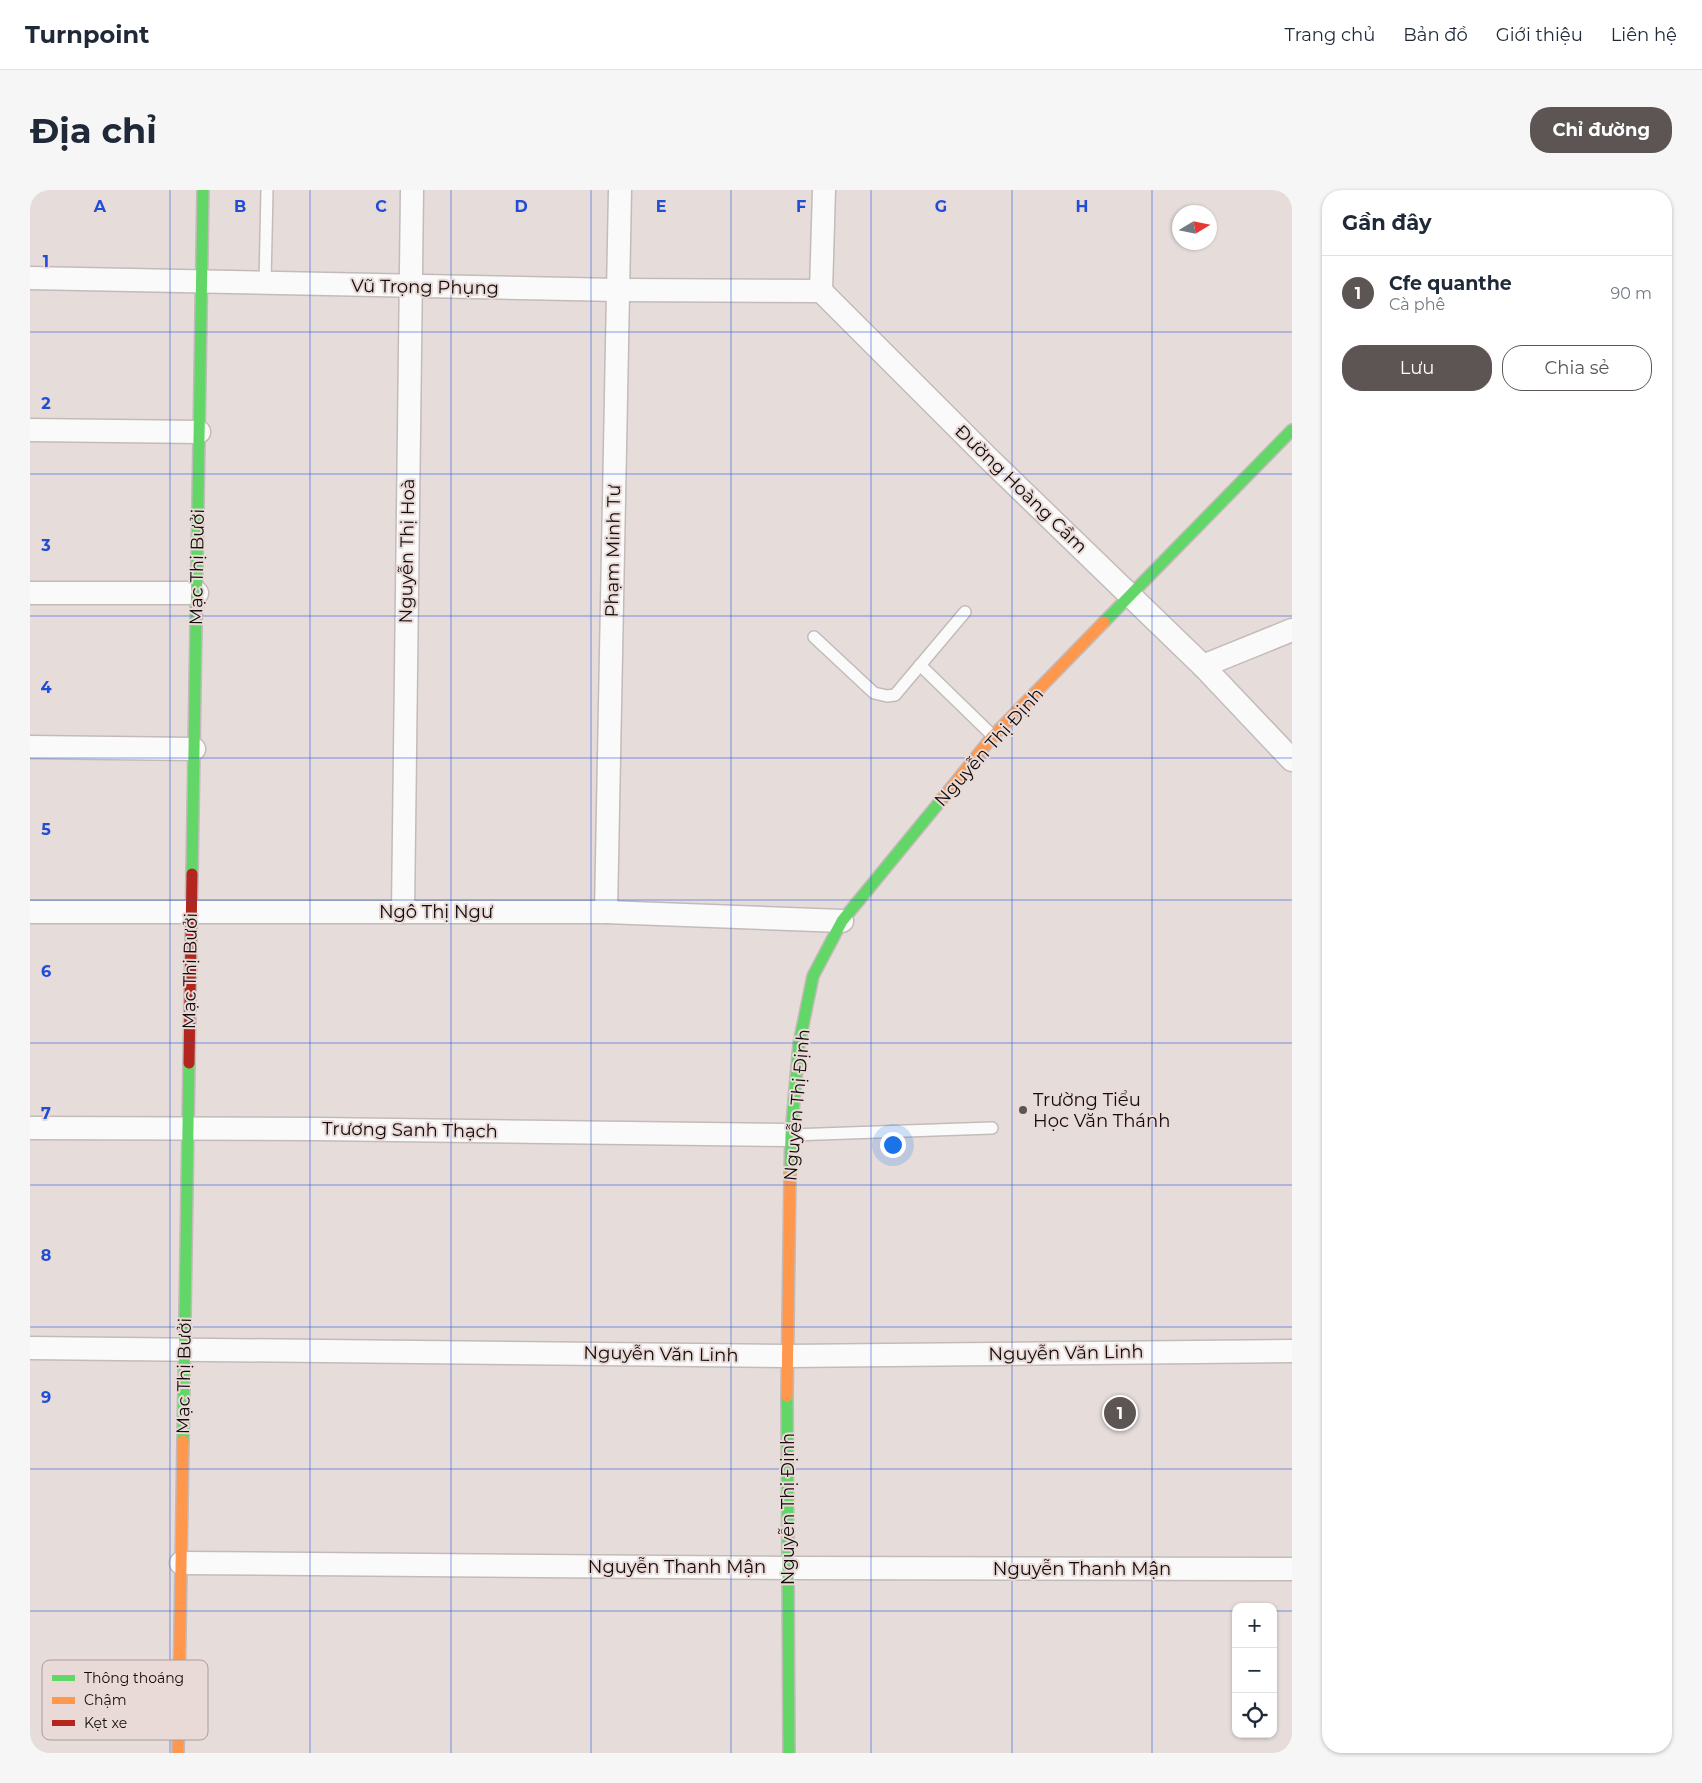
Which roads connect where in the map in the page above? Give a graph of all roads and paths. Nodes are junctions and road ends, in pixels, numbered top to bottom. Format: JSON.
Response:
{"nodes":[{"id":1,"x":203,"y":190,"type":"edge"},
{"id":2,"x":267,"y":190,"type":"edge"},
{"id":3,"x":412,"y":190,"type":"edge"},
{"id":4,"x":620,"y":190,"type":"edge"},
{"id":5,"x":824,"y":190,"type":"edge"},
{"id":6,"x":30,"y":278,"type":"edge"},
{"id":7,"x":201,"y":281,"type":"junction"},
{"id":8,"x":265,"y":283,"type":"junction"},
{"id":9,"x":410,"y":287,"type":"junction"},
{"id":10,"x":618,"y":290,"type":"junction"},
{"id":11,"x":821,"y":291,"type":"junction"},
{"id":12,"x":30,"y":430,"type":"edge"},
{"id":13,"x":1292,"y":430,"type":"edge"},
{"id":14,"x":199,"y":432,"type":"junction"},
{"id":15,"x":30,"y":593,"type":"edge"},
{"id":16,"x":197,"y":593,"type":"junction"},
{"id":17,"x":1131,"y":597,"type":"junction"},
{"id":18,"x":965,"y":612,"type":"dead end"},
{"id":19,"x":1292,"y":630,"type":"edge"},
{"id":20,"x":814,"y":637,"type":"dead end"},
{"id":21,"x":920,"y":665,"type":"junction"},
{"id":22,"x":1203,"y":666,"type":"junction"},
{"id":23,"x":994,"y":736,"type":"junction"},
{"id":24,"x":30,"y":747,"type":"edge"},
{"id":25,"x":194,"y":749,"type":"junction"},
{"id":26,"x":1292,"y":760,"type":"edge"},
{"id":27,"x":30,"y":912,"type":"edge"},
{"id":28,"x":191,"y":912,"type":"junction"},
{"id":29,"x":403,"y":912,"type":"junction"},
{"id":30,"x":606,"y":912,"type":"junction"},
{"id":31,"x":842,"y":921,"type":"junction"},
{"id":32,"x":30,"y":1128,"type":"edge"},
{"id":33,"x":188,"y":1128,"type":"junction"},
{"id":34,"x":992,"y":1128,"type":"dead end"},
{"id":35,"x":791,"y":1135,"type":"junction"},
{"id":36,"x":30,"y":1348,"type":"edge"},
{"id":37,"x":184,"y":1349,"type":"junction"},
{"id":38,"x":1292,"y":1351,"type":"edge"},
{"id":39,"x":787,"y":1356,"type":"junction"},
{"id":40,"x":181,"y":1563,"type":"junction"},
{"id":41,"x":788,"y":1568,"type":"junction"},
{"id":42,"x":1292,"y":1570,"type":"edge"},
{"id":43,"x":179,"y":1660,"type":"edge"},
{"id":44,"x":178,"y":1740,"type":"edge"},
{"id":45,"x":178,"y":1753,"type":"edge"},
{"id":46,"x":789,"y":1753,"type":"edge"}],
"edges":[{"from":1,"to":7,"type":"street","name":"Mạc Thị Bưởi"},
{"from":2,"to":8,"type":"lane"},
{"from":3,"to":9,"type":"street","name":"Nguyễn Thị Hoà"},
{"from":4,"to":10,"type":"street","name":"Phạm Minh Tư"},
{"from":5,"to":11,"type":"street"},
{"from":6,"to":7,"type":"street","name":"Vũ Trọng Phụng"},
{"from":7,"to":8,"type":"street","name":"Vũ Trọng Phụng"},
{"from":7,"to":14,"type":"street","name":"Mạc Thị Bưởi"},
{"from":8,"to":9,"type":"street","name":"Vũ Trọng Phụng"},
{"from":9,"to":10,"type":"street","name":"Vũ Trọng Phụng"},
{"from":9,"to":29,"type":"street","name":"Nguyễn Thị Hoà"},
{"from":10,"to":11,"type":"street","name":"Vũ Trọng Phụng"},
{"from":10,"to":30,"type":"street","name":"Phạm Minh Tư"},
{"from":11,"to":17,"type":"street","name":"Đường Hoàng Cầm"},
{"from":12,"to":14,"type":"street"},
{"from":13,"to":17,"type":"street","name":"Nguyễn Thị Định"},
{"from":14,"to":16,"type":"street","name":"Mạc Thị Bưởi"},
{"from":15,"to":16,"type":"street"},
{"from":16,"to":25,"type":"street","name":"Mạc Thị Bưởi"},
{"from":17,"to":22,"type":"street","name":"Đường Hoàng Cầm"},
{"from":17,"to":23,"type":"street","name":"Nguyễn Thị Định"},
{"from":18,"to":21,"type":"lane"},
{"from":19,"to":22,"type":"street"},
{"from":20,"to":21,"type":"lane"},
{"from":21,"to":23,"type":"lane"},
{"from":22,"to":26,"type":"street","name":"Đường Hoàng Cầm"},
{"from":23,"to":31,"type":"street","name":"Nguyễn Thị Định"},
{"from":24,"to":25,"type":"street"},
{"from":25,"to":28,"type":"street","name":"Mạc Thị Bưởi"},
{"from":27,"to":28,"type":"street","name":"Ngô Thị Ngư"},
{"from":28,"to":29,"type":"street","name":"Ngô Thị Ngư"},
{"from":28,"to":33,"type":"street","name":"Mạc Thị Bưởi"},
{"from":29,"to":30,"type":"street","name":"Ngô Thị Ngư"},
{"from":30,"to":31,"type":"street","name":"Ngô Thị Ngư"},
{"from":31,"to":35,"type":"street","name":"Nguyễn Thị Định"},
{"from":32,"to":33,"type":"street","name":"Trương Sanh Thạch"},
{"from":33,"to":35,"type":"street","name":"Trương Sanh Thạch"},
{"from":33,"to":37,"type":"street","name":"Mạc Thị Bưởi"},
{"from":34,"to":35,"type":"lane"},
{"from":35,"to":39,"type":"street","name":"Nguyễn Thị Định"},
{"from":36,"to":37,"type":"street","name":"Nguyễn Văn Linh"},
{"from":37,"to":39,"type":"street","name":"Nguyễn Văn Linh"},
{"from":37,"to":40,"type":"street","name":"Mạc Thị Bưởi"},
{"from":38,"to":39,"type":"street","name":"Nguyễn Văn Linh"},
{"from":39,"to":41,"type":"street","name":"Nguyễn Thị Định"},
{"from":40,"to":41,"type":"street","name":"Nguyễn Thanh Mận"},
{"from":40,"to":43,"type":"street","name":"Mạc Thị Bưởi"},
{"from":41,"to":42,"type":"street","name":"Nguyễn Thanh Mận"},
{"from":41,"to":46,"type":"street","name":"Nguyễn Thị Định"},
{"from":44,"to":45,"type":"street","name":"Mạc Thị Bưởi"}]}
